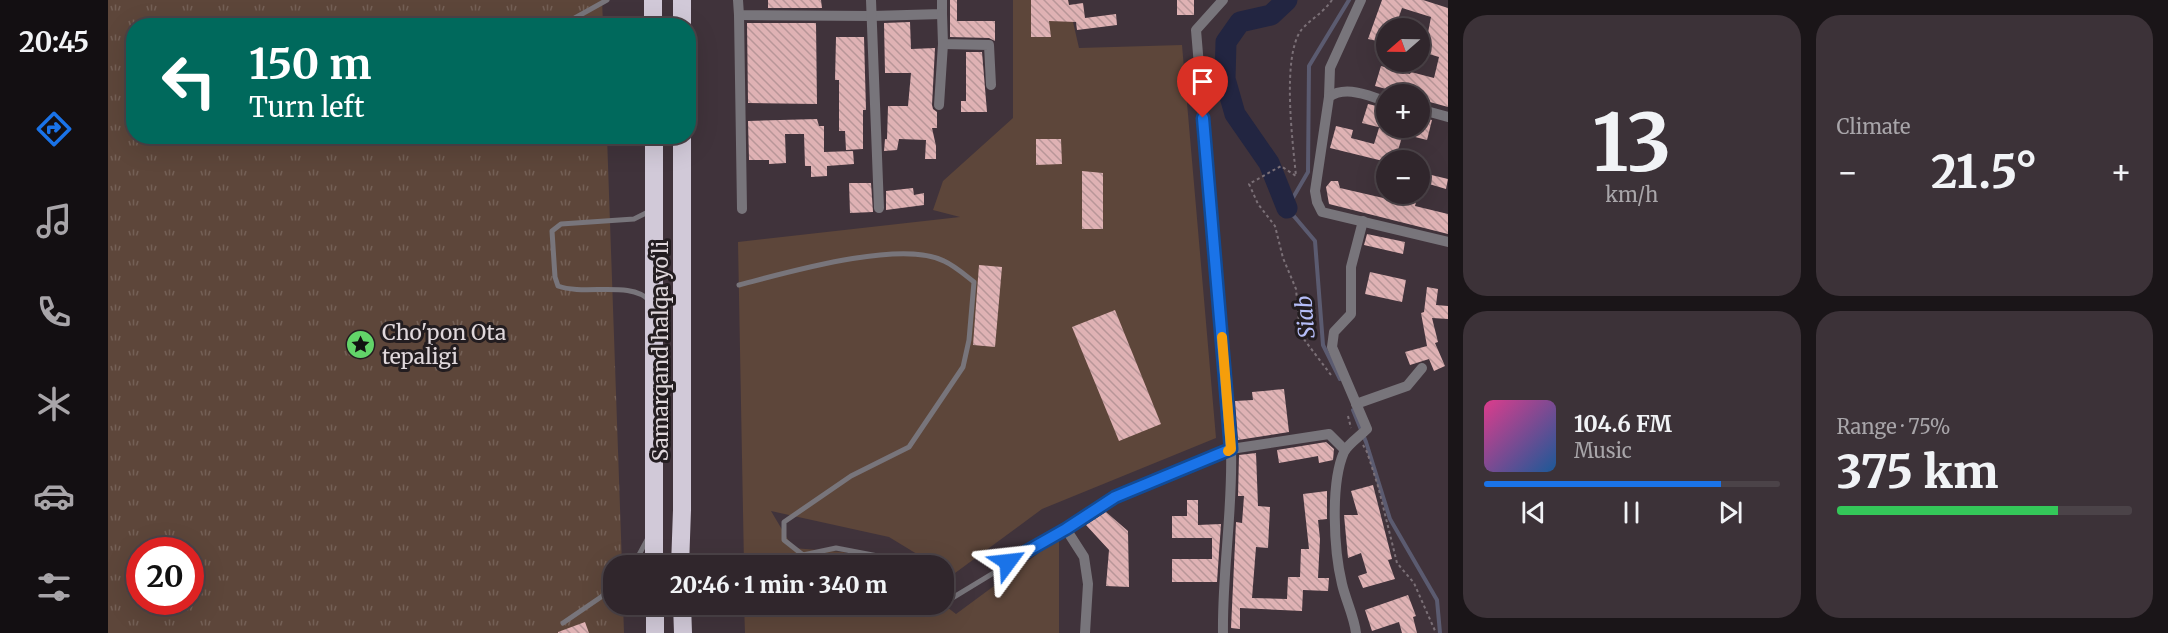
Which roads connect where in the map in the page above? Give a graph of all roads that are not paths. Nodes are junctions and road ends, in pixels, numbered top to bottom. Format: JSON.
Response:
{"nodes":[{"id":1,"x":607,"y":0,"type":"edge"},
{"id":2,"x":653,"y":0,"type":"edge"},
{"id":3,"x":682,"y":0,"type":"edge"},
{"id":4,"x":738,"y":0,"type":"edge"},
{"id":5,"x":871,"y":0,"type":"edge"},
{"id":6,"x":942,"y":0,"type":"edge"},
{"id":7,"x":1223,"y":0,"type":"edge"},
{"id":8,"x":1361,"y":0,"type":"edge"},
{"id":9,"x":942,"y":14,"type":"junction"},
{"id":10,"x":739,"y":15,"type":"junction"},
{"id":11,"x":872,"y":16,"type":"junction"},
{"id":12,"x":575,"y":18,"type":"edge"},
{"id":13,"x":653,"y":18,"type":"edge"},
{"id":14,"x":682,"y":18,"type":"edge"},
{"id":15,"x":943,"y":44,"type":"junction"},
{"id":16,"x":991,"y":85,"type":"dead end"},
{"id":17,"x":1329,"y":97,"type":"junction"},
{"id":18,"x":1376,"y":98,"type":"edge"},
{"id":19,"x":939,"y":105,"type":"dead end"},
{"id":20,"x":1430,"y":112,"type":"edge"},
{"id":21,"x":1448,"y":117,"type":"edge"},
{"id":22,"x":654,"y":144,"type":"edge"},
{"id":23,"x":682,"y":144,"type":"edge"},
{"id":24,"x":879,"y":208,"type":"dead end"},
{"id":25,"x":655,"y":209,"type":"junction"},
{"id":26,"x":742,"y":209,"type":"dead end"},
{"id":27,"x":1363,"y":222,"type":"junction"},
{"id":28,"x":1448,"y":242,"type":"edge"},
{"id":29,"x":739,"y":285,"type":"dead end"},
{"id":30,"x":655,"y":307,"type":"junction"},
{"id":31,"x":1422,"y":368,"type":"dead end"},
{"id":32,"x":1351,"y":406,"type":"junction"},
{"id":33,"x":1231,"y":449,"type":"junction"},
{"id":34,"x":1345,"y":450,"type":"junction"},
{"id":35,"x":655,"y":507,"type":"junction"},
{"id":36,"x":682,"y":510,"type":"junction"},
{"id":37,"x":654,"y":529,"type":"junction"},
{"id":38,"x":1066,"y":529,"type":"junction"},
{"id":39,"x":639,"y":555,"type":"edge"},
{"id":40,"x":654,"y":555,"type":"edge"},
{"id":41,"x":680,"y":555,"type":"edge"},
{"id":42,"x":803,"y":555,"type":"edge"},
{"id":43,"x":803,"y":555,"type":"edge"},
{"id":44,"x":873,"y":555,"type":"edge"},
{"id":45,"x":603,"y":595,"type":"edge"},
{"id":46,"x":954,"y":597,"type":"edge"},
{"id":47,"x":655,"y":615,"type":"edge"},
{"id":48,"x":682,"y":615,"type":"edge"},
{"id":49,"x":563,"y":623,"type":"dead end"},
{"id":50,"x":656,"y":633,"type":"edge"},
{"id":51,"x":683,"y":633,"type":"edge"},
{"id":52,"x":1085,"y":633,"type":"edge"},
{"id":53,"x":1223,"y":633,"type":"edge"},
{"id":54,"x":1356,"y":633,"type":"edge"}],
"edges":[{"from":1,"to":12,"type":"lane"},
{"from":2,"to":13,"type":"highway"},
{"from":3,"to":14,"type":"highway"},
{"from":4,"to":10,"type":"street"},
{"from":5,"to":11,"type":"street"},
{"from":6,"to":9,"type":"street"},
{"from":7,"to":33,"type":"street"},
{"from":8,"to":17,"type":"street"},
{"from":9,"to":11,"type":"street"},
{"from":9,"to":15,"type":"street"},
{"from":10,"to":11,"type":"street"},
{"from":10,"to":26,"type":"street"},
{"from":11,"to":24,"type":"street"},
{"from":15,"to":16,"type":"street"},
{"from":15,"to":19,"type":"street"},
{"from":17,"to":18,"type":"street"},
{"from":17,"to":27,"type":"street"},
{"from":20,"to":21,"type":"street"},
{"from":22,"to":25,"type":"highway","name":"Samarqand halqa yoʻli"},
{"from":23,"to":36,"type":"highway","name":"Samarqand halqa yoʻli"},
{"from":25,"to":30,"type":"highway","name":"Samarqand halqa yoʻli"},
{"from":25,"to":30,"type":"lane"},
{"from":27,"to":28,"type":"street"},
{"from":27,"to":32,"type":"street"},
{"from":29,"to":42,"type":"lane"},
{"from":30,"to":35,"type":"highway","name":"Samarqand halqa yoʻli"},
{"from":31,"to":32,"type":"street"},
{"from":32,"to":34,"type":"street"},
{"from":33,"to":34,"type":"street"},
{"from":33,"to":38,"type":"street"},
{"from":33,"to":53,"type":"street"},
{"from":34,"to":54,"type":"street"},
{"from":35,"to":36,"type":"highway"},
{"from":35,"to":37,"type":"highway","name":"Samarqand halqa yoʻli"},
{"from":36,"to":41,"type":"highway","name":"Samarqand halqa yoʻli"},
{"from":37,"to":39,"type":"lane"},
{"from":37,"to":40,"type":"highway","name":"Samarqand halqa yoʻli"},
{"from":38,"to":46,"type":"lane"},
{"from":38,"to":52,"type":"street"},
{"from":43,"to":44,"type":"lane"},
{"from":45,"to":49,"type":"lane"},
{"from":47,"to":50,"type":"highway"},
{"from":48,"to":51,"type":"highway"}]}
